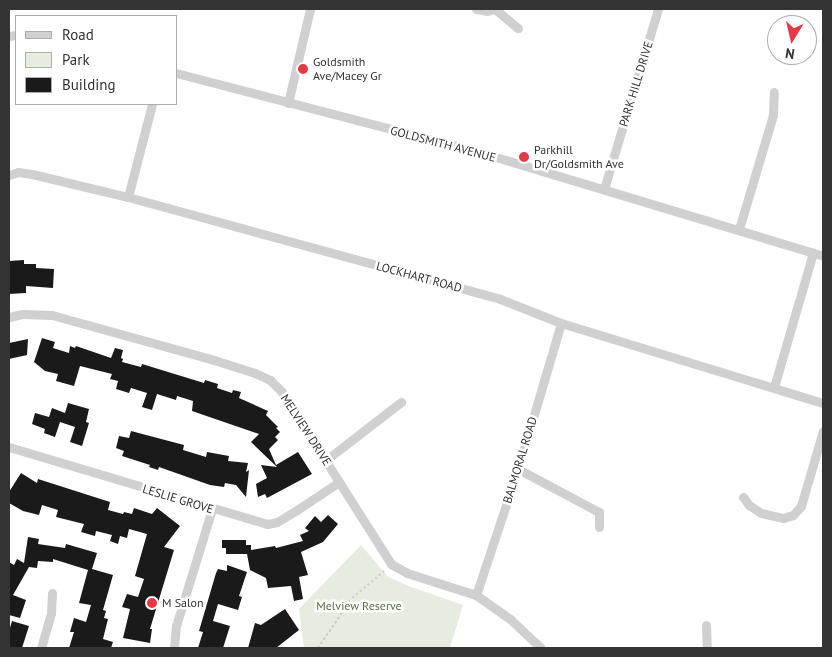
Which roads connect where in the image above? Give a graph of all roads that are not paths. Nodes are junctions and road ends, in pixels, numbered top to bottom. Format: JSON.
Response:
{"nodes":[{"id":1,"x":310,"y":9,"type":"edge"},
{"id":2,"x":476,"y":9,"type":"edge"},
{"id":3,"x":495,"y":9,"type":"edge"},
{"id":4,"x":658,"y":9,"type":"edge"},
{"id":5,"x":518,"y":28,"type":"dead end"},
{"id":6,"x":178,"y":75,"type":"edge"},
{"id":7,"x":774,"y":92,"type":"dead end"},
{"id":8,"x":288,"y":103,"type":"junction"},
{"id":9,"x":152,"y":105,"type":"edge"},
{"id":10,"x":9,"y":175,"type":"edge"},
{"id":11,"x":604,"y":189,"type":"junction"},
{"id":12,"x":128,"y":197,"type":"junction"},
{"id":13,"x":739,"y":229,"type":"junction"},
{"id":14,"x":813,"y":253,"type":"junction"},
{"id":15,"x":823,"y":256,"type":"edge"},
{"id":16,"x":9,"y":317,"type":"edge"},
{"id":17,"x":560,"y":324,"type":"junction"},
{"id":18,"x":774,"y":387,"type":"junction"},
{"id":19,"x":401,"y":402,"type":"dead end"},
{"id":20,"x":823,"y":403,"type":"edge"},
{"id":21,"x":823,"y":431,"type":"edge"},
{"id":22,"x":9,"y":447,"type":"edge"},
{"id":23,"x":326,"y":460,"type":"junction"},
{"id":24,"x":518,"y":469,"type":"junction"},
{"id":25,"x":339,"y":482,"type":"junction"},
{"id":26,"x":743,"y":497,"type":"dead end"},
{"id":27,"x":212,"y":509,"type":"junction"},
{"id":28,"x":599,"y":527,"type":"dead end"},
{"id":29,"x":52,"y":593,"type":"dead end"},
{"id":30,"x":476,"y":595,"type":"junction"},
{"id":31,"x":706,"y":625,"type":"dead end"},
{"id":32,"x":41,"y":648,"type":"edge"},
{"id":33,"x":174,"y":648,"type":"edge"},
{"id":34,"x":541,"y":648,"type":"edge"},
{"id":35,"x":707,"y":648,"type":"edge"}],
"edges":[{"from":1,"to":8,"type":"street"},
{"from":2,"to":3,"type":"street"},
{"from":3,"to":5,"type":"street"},
{"from":4,"to":11,"type":"street","name":"PARK HILL DRIVE"},
{"from":6,"to":8,"type":"street","name":"GOLDSMITH AVENUE"},
{"from":7,"to":13,"type":"street"},
{"from":8,"to":11,"type":"street","name":"GOLDSMITH AVENUE"},
{"from":9,"to":12,"type":"street"},
{"from":10,"to":12,"type":"street","name":"LOCKHART ROAD"},
{"from":11,"to":13,"type":"street","name":"GOLDSMITH AVENUE"},
{"from":12,"to":17,"type":"street","name":"LOCKHART ROAD"},
{"from":13,"to":14,"type":"street","name":"GOLDSMITH AVENUE"},
{"from":14,"to":15,"type":"street","name":"GOLDSMITH AVENUE"},
{"from":14,"to":18,"type":"street"},
{"from":16,"to":23,"type":"street","name":"MELVIEW DRIVE"},
{"from":17,"to":18,"type":"street","name":"LOCKHART ROAD"},
{"from":17,"to":24,"type":"street","name":"BALMORAL ROAD"},
{"from":18,"to":20,"type":"street","name":"LOCKHART ROAD"},
{"from":19,"to":23,"type":"street"},
{"from":21,"to":26,"type":"street"},
{"from":22,"to":27,"type":"street","name":"LESLIE GROVE"},
{"from":23,"to":25,"type":"street","name":"MELVIEW DRIVE"},
{"from":24,"to":28,"type":"street"},
{"from":24,"to":30,"type":"street","name":"BALMORAL ROAD"},
{"from":25,"to":27,"type":"street","name":"LESLIE GROVE"},
{"from":25,"to":30,"type":"street","name":"MELVIEW DRIVE"},
{"from":27,"to":33,"type":"street"},
{"from":29,"to":32,"type":"street"},
{"from":30,"to":34,"type":"street"},
{"from":31,"to":35,"type":"street"}]}
